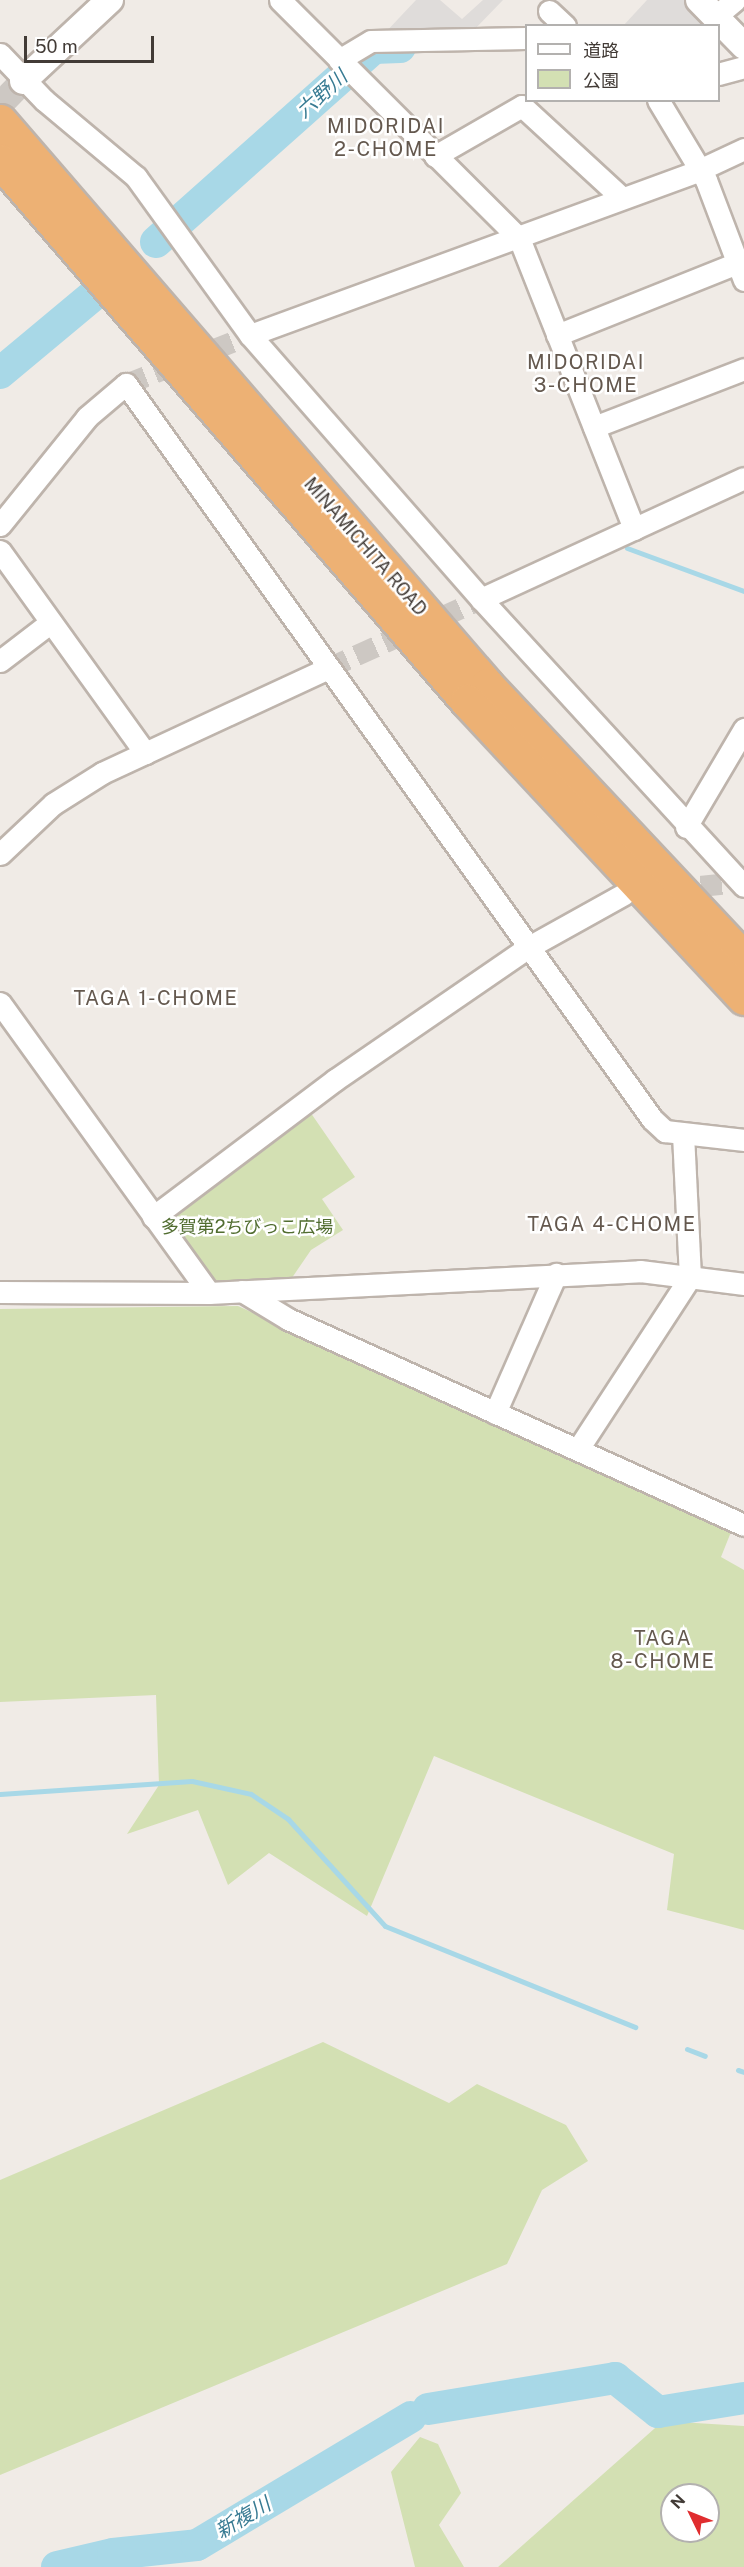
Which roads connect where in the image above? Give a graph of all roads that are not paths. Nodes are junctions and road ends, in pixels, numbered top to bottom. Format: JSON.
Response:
{"nodes":[{"id":1,"x":110,"y":0,"type":"edge"},
{"id":2,"x":280,"y":0,"type":"edge"},
{"id":3,"x":735,"y":0,"type":"edge"},
{"id":4,"x":549,"y":11,"type":"dead end"},
{"id":5,"x":563,"y":24,"type":"edge"},
{"id":6,"x":725,"y":26,"type":"edge"},
{"id":7,"x":525,"y":38,"type":"edge"},
{"id":8,"x":0,"y":54,"type":"edge"},
{"id":9,"x":344,"y":64,"type":"junction"},
{"id":10,"x":744,"y":68,"type":"edge"},
{"id":11,"x":720,"y":74,"type":"edge"},
{"id":12,"x":23,"y":81,"type":"junction"},
{"id":13,"x":659,"y":102,"type":"edge"},
{"id":14,"x":0,"y":122,"type":"edge"},
{"id":15,"x":744,"y":149,"type":"edge"},
{"id":16,"x":435,"y":156,"type":"junction"},
{"id":17,"x":0,"y":161,"type":"edge"},
{"id":18,"x":697,"y":171,"type":"junction"},
{"id":19,"x":621,"y":197,"type":"junction"},
{"id":20,"x":519,"y":238,"type":"junction"},
{"id":21,"x":741,"y":272,"type":"edge"},
{"id":22,"x":250,"y":335,"type":"junction"},
{"id":23,"x":557,"y":335,"type":"junction"},
{"id":24,"x":744,"y":369,"type":"edge"},
{"id":25,"x":594,"y":427,"type":"junction"},
{"id":26,"x":744,"y":478,"type":"edge"},
{"id":27,"x":0,"y":525,"type":"edge"},
{"id":28,"x":634,"y":529,"type":"junction"},
{"id":29,"x":0,"y":550,"type":"edge"},
{"id":30,"x":481,"y":599,"type":"junction"},
{"id":31,"x":51,"y":622,"type":"junction"},
{"id":32,"x":0,"y":661,"type":"edge"},
{"id":33,"x":328,"y":668,"type":"junction"},
{"id":34,"x":744,"y":729,"type":"edge"},
{"id":35,"x":145,"y":753,"type":"junction"},
{"id":36,"x":686,"y":827,"type":"junction"},
{"id":37,"x":0,"y":854,"type":"edge"},
{"id":38,"x":743,"y":883,"type":"edge"},
{"id":39,"x":624,"y":894,"type":"dead end"},
{"id":40,"x":527,"y":948,"type":"junction"},
{"id":41,"x":744,"y":959,"type":"edge"},
{"id":42,"x":744,"y":998,"type":"edge"},
{"id":43,"x":0,"y":1003,"type":"edge"},
{"id":44,"x":683,"y":1134,"type":"junction"},
{"id":45,"x":744,"y":1140,"type":"edge"},
{"id":46,"x":153,"y":1217,"type":"junction"},
{"id":47,"x":556,"y":1274,"type":"junction"},
{"id":48,"x":690,"y":1277,"type":"junction"},
{"id":49,"x":744,"y":1284,"type":"edge"},
{"id":50,"x":242,"y":1291,"type":"junction"},
{"id":51,"x":0,"y":1292,"type":"edge"},
{"id":52,"x":208,"y":1293,"type":"junction"},
{"id":53,"x":495,"y":1413,"type":"junction"},
{"id":54,"x":578,"y":1449,"type":"junction"},
{"id":55,"x":744,"y":1525,"type":"edge"}],
"edges":[{"from":1,"to":12,"type":"street"},
{"from":2,"to":9,"type":"street"},
{"from":3,"to":6,"type":"street"},
{"from":4,"to":5,"type":"street"},
{"from":7,"to":9,"type":"street"},
{"from":8,"to":12,"type":"street"},
{"from":9,"to":16,"type":"street"},
{"from":10,"to":11,"type":"street"},
{"from":12,"to":22,"type":"street"},
{"from":13,"to":18,"type":"street"},
{"from":14,"to":41,"type":"highway","name":"MINAMICHITA ROAD"},
{"from":15,"to":18,"type":"street"},
{"from":16,"to":19,"type":"street"},
{"from":16,"to":20,"type":"street"},
{"from":17,"to":42,"type":"highway","name":"MINAMICHITA ROAD"},
{"from":18,"to":19,"type":"street"},
{"from":18,"to":21,"type":"street"},
{"from":19,"to":20,"type":"street"},
{"from":20,"to":22,"type":"street"},
{"from":20,"to":23,"type":"street"},
{"from":21,"to":23,"type":"street"},
{"from":22,"to":30,"type":"street"},
{"from":23,"to":25,"type":"street"},
{"from":24,"to":25,"type":"street"},
{"from":25,"to":28,"type":"street"},
{"from":26,"to":28,"type":"street"},
{"from":27,"to":33,"type":"street"},
{"from":28,"to":30,"type":"street"},
{"from":29,"to":31,"type":"street"},
{"from":30,"to":36,"type":"street"},
{"from":31,"to":32,"type":"street"},
{"from":31,"to":35,"type":"street"},
{"from":33,"to":35,"type":"street"},
{"from":33,"to":40,"type":"street"},
{"from":34,"to":36,"type":"street"},
{"from":35,"to":37,"type":"street"},
{"from":36,"to":38,"type":"street"},
{"from":39,"to":40,"type":"street"},
{"from":40,"to":44,"type":"street"},
{"from":40,"to":46,"type":"street"},
{"from":43,"to":46,"type":"street"},
{"from":44,"to":45,"type":"street"},
{"from":44,"to":48,"type":"street"},
{"from":46,"to":52,"type":"street"},
{"from":47,"to":48,"type":"street"},
{"from":47,"to":50,"type":"street"},
{"from":47,"to":53,"type":"street"},
{"from":48,"to":49,"type":"street"},
{"from":48,"to":54,"type":"street"},
{"from":50,"to":52,"type":"street"},
{"from":50,"to":53,"type":"street"},
{"from":51,"to":52,"type":"street"},
{"from":53,"to":54,"type":"street"},
{"from":54,"to":55,"type":"street"}]}
